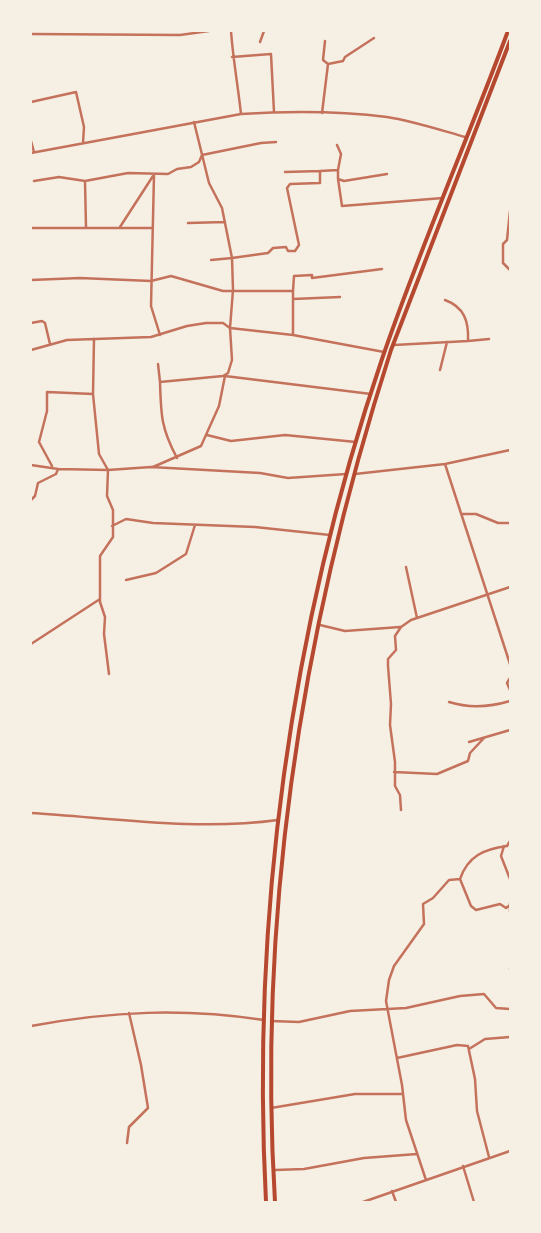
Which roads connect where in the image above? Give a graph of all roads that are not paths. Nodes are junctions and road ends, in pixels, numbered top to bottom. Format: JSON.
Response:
{"nodes":[{"id":1,"x":209,"y":31,"type":"edge"},
{"id":2,"x":231,"y":31,"type":"edge"},
{"id":3,"x":264,"y":31,"type":"edge"},
{"id":4,"x":508,"y":31,"type":"edge"},
{"id":5,"x":61,"y":33,"type":"edge"},
{"id":6,"x":157,"y":33,"type":"edge"},
{"id":7,"x":31,"y":34,"type":"edge"},
{"id":8,"x":374,"y":38,"type":"dead end"},
{"id":9,"x":325,"y":40,"type":"dead end"},
{"id":10,"x":260,"y":42,"type":"dead end"},
{"id":11,"x":510,"y":42,"type":"edge"},
{"id":12,"x":232,"y":57,"type":"junction"},
{"id":13,"x":328,"y":64,"type":"junction"},
{"id":14,"x":31,"y":102,"type":"edge"},
{"id":15,"x":274,"y":112,"type":"junction"},
{"id":16,"x":322,"y":112,"type":"junction"},
{"id":17,"x":242,"y":114,"type":"junction"},
{"id":18,"x":194,"y":122,"type":"junction"},
{"id":19,"x":466,"y":137,"type":"junction"},
{"id":20,"x":31,"y":141,"type":"edge"},
{"id":21,"x":276,"y":142,"type":"dead end"},
{"id":22,"x":83,"y":144,"type":"junction"},
{"id":23,"x":336,"y":145,"type":"dead end"},
{"id":24,"x":32,"y":153,"type":"edge"},
{"id":25,"x":202,"y":155,"type":"junction"},
{"id":26,"x":338,"y":170,"type":"junction"},
{"id":27,"x":320,"y":171,"type":"junction"},
{"id":28,"x":285,"y":172,"type":"dead end"},
{"id":29,"x":387,"y":174,"type":"dead end"},
{"id":30,"x":154,"y":175,"type":"junction"},
{"id":31,"x":338,"y":179,"type":"junction"},
{"id":32,"x":34,"y":182,"type":"dead end"},
{"id":33,"x":84,"y":182,"type":"junction"},
{"id":34,"x":443,"y":198,"type":"junction"},
{"id":35,"x":510,"y":211,"type":"edge"},
{"id":36,"x":225,"y":222,"type":"junction"},
{"id":37,"x":188,"y":224,"type":"dead end"},
{"id":38,"x":86,"y":227,"type":"junction"},
{"id":39,"x":120,"y":227,"type":"junction"},
{"id":40,"x":31,"y":228,"type":"edge"},
{"id":41,"x":152,"y":228,"type":"junction"},
{"id":42,"x":232,"y":258,"type":"junction"},
{"id":43,"x":211,"y":260,"type":"dead end"},
{"id":44,"x":382,"y":269,"type":"dead end"},
{"id":45,"x":510,"y":270,"type":"edge"},
{"id":46,"x":31,"y":280,"type":"edge"},
{"id":47,"x":151,"y":281,"type":"junction"},
{"id":48,"x":233,"y":290,"type":"junction"},
{"id":49,"x":293,"y":291,"type":"junction"},
{"id":50,"x":340,"y":297,"type":"dead end"},
{"id":51,"x":293,"y":299,"type":"junction"},
{"id":52,"x":445,"y":300,"type":"dead end"},
{"id":53,"x":31,"y":323,"type":"edge"},
{"id":54,"x":230,"y":328,"type":"junction"},
{"id":55,"x":160,"y":335,"type":"junction"},
{"id":56,"x":293,"y":336,"type":"junction"},
{"id":57,"x":94,"y":339,"type":"junction"},
{"id":58,"x":489,"y":339,"type":"dead end"},
{"id":59,"x":468,"y":340,"type":"junction"},
{"id":60,"x":447,"y":342,"type":"junction"},
{"id":61,"x":50,"y":344,"type":"junction"},
{"id":62,"x":394,"y":345,"type":"junction"},
{"id":63,"x":31,"y":350,"type":"edge"},
{"id":64,"x":384,"y":352,"type":"junction"},
{"id":65,"x":158,"y":364,"type":"dead end"},
{"id":66,"x":440,"y":370,"type":"dead end"},
{"id":67,"x":226,"y":376,"type":"junction"},
{"id":68,"x":160,"y":382,"type":"junction"},
{"id":69,"x":93,"y":394,"type":"junction"},
{"id":70,"x":370,"y":394,"type":"junction"},
{"id":71,"x":208,"y":435,"type":"junction"},
{"id":72,"x":356,"y":442,"type":"junction"},
{"id":73,"x":510,"y":450,"type":"edge"},
{"id":74,"x":176,"y":458,"type":"junction"},
{"id":75,"x":445,"y":464,"type":"junction"},
{"id":76,"x":31,"y":465,"type":"edge"},
{"id":77,"x":52,"y":466,"type":"junction"},
{"id":78,"x":151,"y":467,"type":"junction"},
{"id":79,"x":58,"y":469,"type":"junction"},
{"id":80,"x":108,"y":470,"type":"junction"},
{"id":81,"x":347,"y":474,"type":"junction"},
{"id":82,"x":354,"y":474,"type":"junction"},
{"id":83,"x":31,"y":500,"type":"edge"},
{"id":84,"x":461,"y":514,"type":"junction"},
{"id":85,"x":510,"y":523,"type":"edge"},
{"id":86,"x":195,"y":525,"type":"junction"},
{"id":87,"x":112,"y":526,"type":"junction"},
{"id":88,"x":330,"y":535,"type":"junction"},
{"id":89,"x":406,"y":567,"type":"dead end"},
{"id":90,"x":126,"y":580,"type":"dead end"},
{"id":91,"x":510,"y":587,"type":"edge"},
{"id":92,"x":487,"y":596,"type":"junction"},
{"id":93,"x":100,"y":599,"type":"junction"},
{"id":94,"x":417,"y":618,"type":"junction"},
{"id":95,"x":318,"y":624,"type":"junction"},
{"id":96,"x":401,"y":627,"type":"junction"},
{"id":97,"x":31,"y":644,"type":"edge"},
{"id":98,"x":510,"y":664,"type":"edge"},
{"id":99,"x":109,"y":674,"type":"dead end"},
{"id":100,"x":510,"y":678,"type":"edge"},
{"id":101,"x":510,"y":690,"type":"edge"},
{"id":102,"x":510,"y":701,"type":"edge"},
{"id":103,"x":449,"y":702,"type":"dead end"},
{"id":104,"x":510,"y":730,"type":"edge"},
{"id":105,"x":484,"y":738,"type":"junction"},
{"id":106,"x":469,"y":742,"type":"dead end"},
{"id":107,"x":394,"y":772,"type":"junction"},
{"id":108,"x":401,"y":810,"type":"dead end"},
{"id":109,"x":31,"y":813,"type":"edge"},
{"id":110,"x":278,"y":820,"type":"junction"},
{"id":111,"x":508,"y":844,"type":"edge"},
{"id":112,"x":460,"y":879,"type":"junction"},
{"id":113,"x":510,"y":880,"type":"edge"},
{"id":114,"x":509,"y":905,"type":"edge"},
{"id":115,"x":510,"y":912,"type":"edge"},
{"id":116,"x":389,"y":1010,"type":"junction"},
{"id":117,"x":510,"y":1010,"type":"edge"},
{"id":118,"x":129,"y":1013,"type":"junction"},
{"id":119,"x":264,"y":1020,"type":"junction"},
{"id":120,"x":271,"y":1021,"type":"junction"},
{"id":121,"x":31,"y":1026,"type":"edge"},
{"id":122,"x":510,"y":1037,"type":"edge"},
{"id":123,"x":469,"y":1049,"type":"junction"},
{"id":124,"x":396,"y":1058,"type":"junction"},
{"id":125,"x":403,"y":1094,"type":"junction"},
{"id":126,"x":270,"y":1108,"type":"junction"},
{"id":127,"x":127,"y":1143,"type":"dead end"},
{"id":128,"x":510,"y":1151,"type":"edge"},
{"id":129,"x":417,"y":1154,"type":"junction"},
{"id":130,"x":489,"y":1157,"type":"junction"},
{"id":131,"x":463,"y":1166,"type":"junction"},
{"id":132,"x":273,"y":1170,"type":"junction"},
{"id":133,"x":426,"y":1180,"type":"junction"},
{"id":134,"x":392,"y":1191,"type":"junction"},
{"id":135,"x":369,"y":1201,"type":"edge"},
{"id":136,"x":266,"y":1202,"type":"edge"},
{"id":137,"x":275,"y":1202,"type":"edge"},
{"id":138,"x":363,"y":1202,"type":"edge"},
{"id":139,"x":396,"y":1202,"type":"edge"},
{"id":140,"x":474,"y":1202,"type":"edge"}],
"edges":[{"from":1,"to":6,"type":"street"},
{"from":2,"to":12,"type":"street"},
{"from":3,"to":10,"type":"street"},
{"from":4,"to":19,"type":"highway"},
{"from":5,"to":6,"type":"street"},
{"from":5,"to":7,"type":"street"},
{"from":8,"to":13,"type":"street"},
{"from":9,"to":13,"type":"street"},
{"from":11,"to":62,"type":"highway"},
{"from":12,"to":15,"type":"street"},
{"from":12,"to":17,"type":"street"},
{"from":13,"to":16,"type":"street"},
{"from":14,"to":22,"type":"street"},
{"from":15,"to":16,"type":"street"},
{"from":15,"to":17,"type":"street"},
{"from":16,"to":19,"type":"street"},
{"from":17,"to":18,"type":"street"},
{"from":18,"to":22,"type":"street"},
{"from":18,"to":25,"type":"street"},
{"from":19,"to":34,"type":"highway"},
{"from":20,"to":24,"type":"street"},
{"from":21,"to":25,"type":"street"},
{"from":22,"to":24,"type":"street"},
{"from":23,"to":26,"type":"street"},
{"from":25,"to":30,"type":"street"},
{"from":25,"to":36,"type":"street"},
{"from":26,"to":27,"type":"street"},
{"from":26,"to":31,"type":"street"},
{"from":27,"to":28,"type":"street"},
{"from":27,"to":42,"type":"street"},
{"from":29,"to":31,"type":"street"},
{"from":30,"to":33,"type":"street"},
{"from":30,"to":39,"type":"street"},
{"from":30,"to":41,"type":"street"},
{"from":31,"to":34,"type":"street"},
{"from":32,"to":33,"type":"street"},
{"from":33,"to":38,"type":"street"},
{"from":34,"to":64,"type":"highway"},
{"from":35,"to":45,"type":"street"},
{"from":36,"to":37,"type":"street"},
{"from":36,"to":42,"type":"street"},
{"from":38,"to":39,"type":"street"},
{"from":38,"to":40,"type":"street"},
{"from":39,"to":41,"type":"street"},
{"from":41,"to":47,"type":"street"},
{"from":42,"to":43,"type":"street"},
{"from":42,"to":48,"type":"street"},
{"from":44,"to":49,"type":"street"},
{"from":46,"to":47,"type":"street"},
{"from":47,"to":48,"type":"street"},
{"from":47,"to":55,"type":"street"},
{"from":48,"to":49,"type":"street"},
{"from":48,"to":54,"type":"street"},
{"from":49,"to":51,"type":"street"},
{"from":50,"to":51,"type":"street"},
{"from":51,"to":56,"type":"street"},
{"from":52,"to":59,"type":"street"},
{"from":53,"to":61,"type":"street"},
{"from":54,"to":55,"type":"street"},
{"from":54,"to":56,"type":"street"},
{"from":54,"to":67,"type":"street"},
{"from":55,"to":57,"type":"street"},
{"from":56,"to":64,"type":"street"},
{"from":57,"to":61,"type":"street"},
{"from":57,"to":69,"type":"street"},
{"from":58,"to":59,"type":"street"},
{"from":59,"to":60,"type":"street"},
{"from":60,"to":62,"type":"street"},
{"from":60,"to":66,"type":"street"},
{"from":61,"to":63,"type":"street"},
{"from":62,"to":82,"type":"highway"},
{"from":64,"to":70,"type":"highway"},
{"from":65,"to":68,"type":"street"},
{"from":67,"to":68,"type":"street"},
{"from":67,"to":70,"type":"street"},
{"from":67,"to":71,"type":"street"},
{"from":68,"to":74,"type":"street"},
{"from":69,"to":77,"type":"street"},
{"from":69,"to":80,"type":"street"},
{"from":70,"to":72,"type":"highway"},
{"from":71,"to":72,"type":"street"},
{"from":71,"to":74,"type":"street"},
{"from":72,"to":81,"type":"highway"},
{"from":73,"to":75,"type":"street"},
{"from":74,"to":78,"type":"street"},
{"from":75,"to":82,"type":"street"},
{"from":75,"to":84,"type":"street"},
{"from":76,"to":77,"type":"street"},
{"from":77,"to":79,"type":"street"},
{"from":78,"to":80,"type":"street"},
{"from":78,"to":81,"type":"street"},
{"from":79,"to":80,"type":"street"},
{"from":79,"to":83,"type":"street"},
{"from":80,"to":87,"type":"street"},
{"from":81,"to":88,"type":"highway"},
{"from":82,"to":95,"type":"highway"},
{"from":84,"to":85,"type":"street"},
{"from":84,"to":92,"type":"street"},
{"from":86,"to":87,"type":"street"},
{"from":86,"to":88,"type":"street"},
{"from":86,"to":90,"type":"street"},
{"from":87,"to":93,"type":"street"},
{"from":88,"to":110,"type":"highway"},
{"from":89,"to":94,"type":"street"},
{"from":91,"to":92,"type":"street"},
{"from":92,"to":94,"type":"street"},
{"from":92,"to":98,"type":"street"},
{"from":93,"to":97,"type":"street"},
{"from":93,"to":99,"type":"street"},
{"from":94,"to":96,"type":"street"},
{"from":95,"to":96,"type":"street"},
{"from":95,"to":120,"type":"highway"},
{"from":96,"to":107,"type":"street"},
{"from":100,"to":101,"type":"street"},
{"from":102,"to":103,"type":"street"},
{"from":104,"to":105,"type":"street"},
{"from":105,"to":106,"type":"street"},
{"from":105,"to":107,"type":"street"},
{"from":107,"to":108,"type":"street"},
{"from":109,"to":110,"type":"street"},
{"from":110,"to":119,"type":"highway"},
{"from":111,"to":112,"type":"street"},
{"from":111,"to":113,"type":"street"},
{"from":112,"to":114,"type":"street"},
{"from":112,"to":116,"type":"street"},
{"from":114,"to":115,"type":"street"},
{"from":116,"to":117,"type":"street"},
{"from":116,"to":120,"type":"street"},
{"from":116,"to":124,"type":"street"},
{"from":118,"to":119,"type":"street"},
{"from":118,"to":121,"type":"street"},
{"from":118,"to":127,"type":"street"},
{"from":119,"to":136,"type":"highway"},
{"from":120,"to":126,"type":"highway"},
{"from":122,"to":123,"type":"street"},
{"from":123,"to":124,"type":"street"},
{"from":123,"to":130,"type":"street"},
{"from":124,"to":125,"type":"street"},
{"from":125,"to":126,"type":"street"},
{"from":125,"to":129,"type":"street"},
{"from":126,"to":132,"type":"highway"},
{"from":128,"to":130,"type":"street"},
{"from":129,"to":132,"type":"street"},
{"from":129,"to":133,"type":"street"},
{"from":130,"to":131,"type":"street"},
{"from":131,"to":133,"type":"street"},
{"from":131,"to":140,"type":"street"},
{"from":132,"to":137,"type":"highway"},
{"from":133,"to":134,"type":"street"},
{"from":134,"to":135,"type":"street"},
{"from":134,"to":139,"type":"street"},
{"from":135,"to":138,"type":"street"}]}
